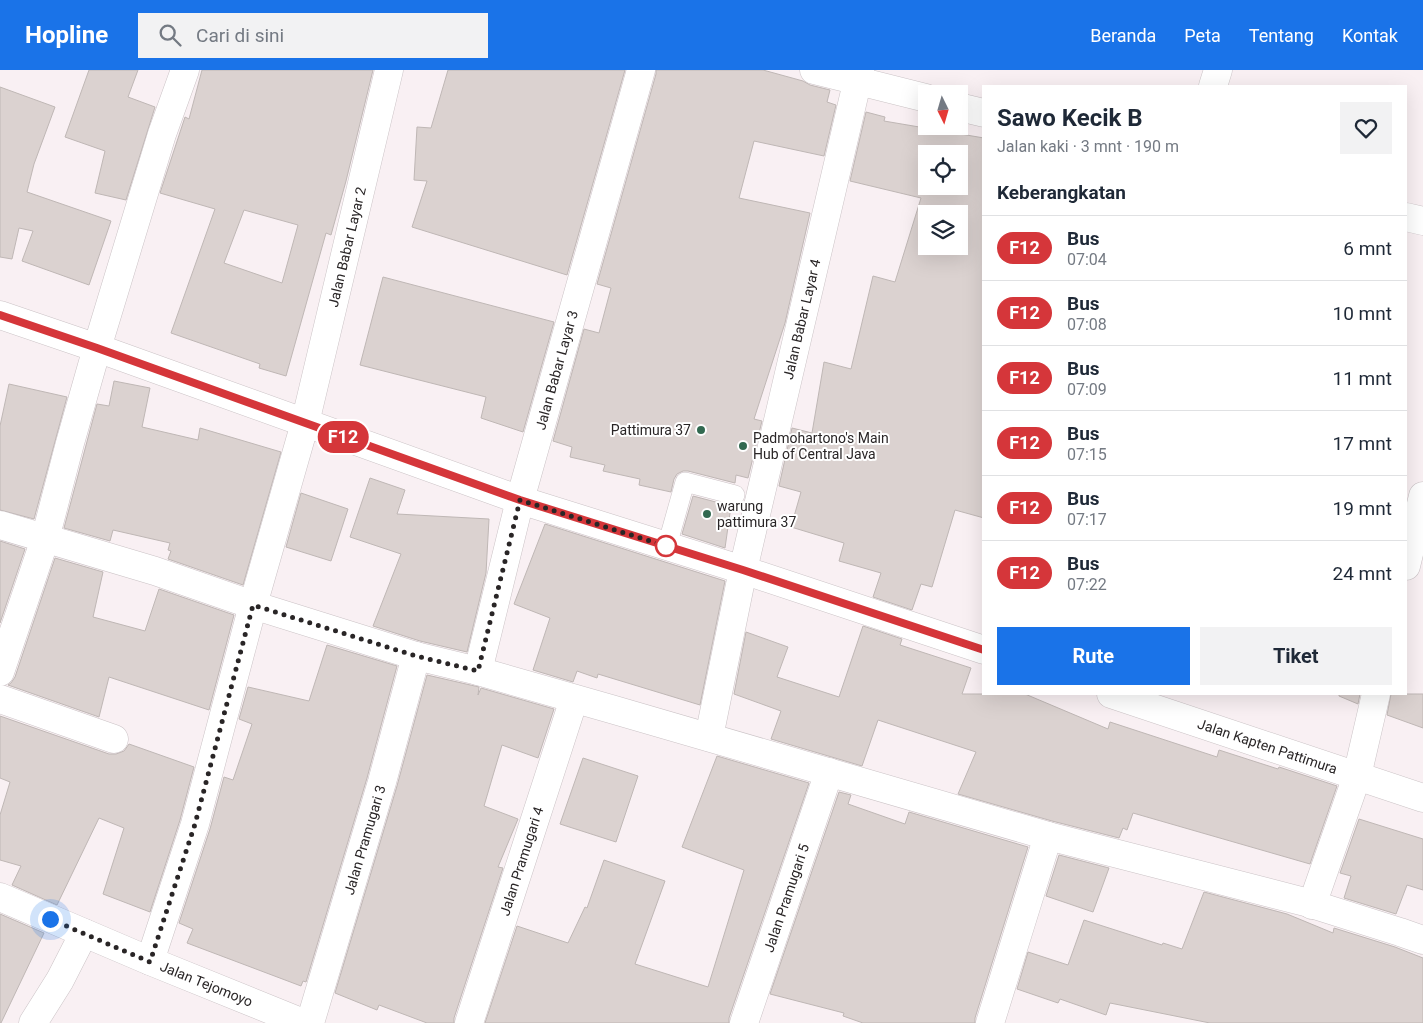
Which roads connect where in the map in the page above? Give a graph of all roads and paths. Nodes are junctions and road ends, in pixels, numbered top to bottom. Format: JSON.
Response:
{"nodes":[{"id":1,"x":185,"y":70,"type":"edge"},
{"id":2,"x":389,"y":70,"type":"edge"},
{"id":3,"x":641,"y":70,"type":"edge"},
{"id":4,"x":814,"y":70,"type":"edge"},
{"id":5,"x":1218,"y":70,"type":"edge"},
{"id":6,"x":859,"y":76,"type":"edge"},
{"id":7,"x":1213,"y":85,"type":"edge"},
{"id":8,"x":918,"y":95,"type":"edge"},
{"id":9,"x":968,"y":109,"type":"edge"},
{"id":10,"x":982,"y":113,"type":"edge"},
{"id":11,"x":1407,"y":217,"type":"edge"},
{"id":12,"x":1423,"y":221,"type":"edge"},
{"id":13,"x":0,"y":315,"type":"edge"},
{"id":14,"x":97,"y":348,"type":"junction"},
{"id":15,"x":305,"y":423,"type":"junction"},
{"id":16,"x":735,"y":495,"type":"dead end"},
{"id":17,"x":1423,"y":496,"type":"edge"},
{"id":18,"x":520,"y":500,"type":"junction"},
{"id":19,"x":0,"y":525,"type":"edge"},
{"id":20,"x":46,"y":539,"type":"junction"},
{"id":21,"x":667,"y":546,"type":"junction"},
{"id":22,"x":1407,"y":562,"type":"edge"},
{"id":23,"x":743,"y":570,"type":"junction"},
{"id":24,"x":253,"y":605,"type":"junction"},
{"id":25,"x":982,"y":649,"type":"edge"},
{"id":26,"x":416,"y":656,"type":"junction"},
{"id":27,"x":478,"y":671,"type":"junction"},
{"id":28,"x":0,"y":672,"type":"edge"},
{"id":29,"x":1114,"y":695,"type":"edge"},
{"id":30,"x":1376,"y":695,"type":"edge"},
{"id":31,"x":0,"y":699,"type":"edge"},
{"id":32,"x":574,"y":699,"type":"junction"},
{"id":33,"x":709,"y":737,"type":"junction"},
{"id":34,"x":114,"y":739,"type":"dead end"},
{"id":35,"x":829,"y":772,"type":"junction"},
{"id":36,"x":1357,"y":776,"type":"junction"},
{"id":37,"x":1423,"y":798,"type":"edge"},
{"id":38,"x":1048,"y":836,"type":"junction"},
{"id":39,"x":0,"y":897,"type":"edge"},
{"id":40,"x":1312,"y":905,"type":"junction"},
{"id":41,"x":84,"y":933,"type":"junction"},
{"id":42,"x":1423,"y":940,"type":"edge"},
{"id":43,"x":150,"y":962,"type":"junction"},
{"id":44,"x":33,"y":1023,"type":"edge"},
{"id":45,"x":303,"y":1023,"type":"edge"},
{"id":46,"x":310,"y":1023,"type":"edge"},
{"id":47,"x":468,"y":1023,"type":"edge"},
{"id":48,"x":744,"y":1023,"type":"edge"},
{"id":49,"x":990,"y":1023,"type":"edge"}],
"edges":[{"from":1,"to":14,"type":"street"},
{"from":2,"to":15,"type":"street","name":"Jalan Babar Layar 2"},
{"from":3,"to":18,"type":"street","name":"Jalan Babar Layar 3"},
{"from":4,"to":6,"type":"street"},
{"from":5,"to":7,"type":"street"},
{"from":6,"to":8,"type":"street"},
{"from":6,"to":23,"type":"street","name":"Jalan Babar Layar 4"},
{"from":9,"to":10,"type":"street"},
{"from":11,"to":12,"type":"street"},
{"from":13,"to":14,"type":"street"},
{"from":14,"to":15,"type":"street"},
{"from":14,"to":20,"type":"street"},
{"from":15,"to":18,"type":"street"},
{"from":15,"to":24,"type":"street","name":"Jalan Babar Layar 2"},
{"from":16,"to":21,"type":"lane"},
{"from":17,"to":22,"type":"street"},
{"from":18,"to":21,"type":"street"},
{"from":18,"to":27,"type":"street","name":"Jalan Babar Layar 3"},
{"from":19,"to":20,"type":"street"},
{"from":20,"to":24,"type":"street"},
{"from":20,"to":28,"type":"street"},
{"from":21,"to":23,"type":"street"},
{"from":23,"to":25,"type":"street"},
{"from":23,"to":33,"type":"street","name":"Jalan Babar Layar 4"},
{"from":24,"to":26,"type":"street"},
{"from":24,"to":43,"type":"street","name":"Jalan Babar Layar 2"},
{"from":26,"to":27,"type":"street"},
{"from":26,"to":46,"type":"street","name":"Jalan Pramugari 3"},
{"from":27,"to":32,"type":"street"},
{"from":29,"to":36,"type":"street","name":"Jalan Kapten Pattimura"},
{"from":30,"to":36,"type":"street"},
{"from":31,"to":34,"type":"street"},
{"from":32,"to":33,"type":"street"},
{"from":32,"to":47,"type":"street","name":"Jalan Pramugari 4"},
{"from":33,"to":35,"type":"street"},
{"from":35,"to":38,"type":"street"},
{"from":35,"to":48,"type":"street","name":"Jalan Pramugari 5"},
{"from":36,"to":37,"type":"street","name":"Jalan Kapten Pattimura"},
{"from":36,"to":40,"type":"street"},
{"from":38,"to":40,"type":"street"},
{"from":38,"to":49,"type":"street"},
{"from":39,"to":41,"type":"street","name":"Jalan Tejomoyo"},
{"from":40,"to":42,"type":"street"},
{"from":41,"to":43,"type":"street","name":"Jalan Tejomoyo"},
{"from":41,"to":44,"type":"street"},
{"from":43,"to":45,"type":"street","name":"Jalan Tejomoyo"}]}
